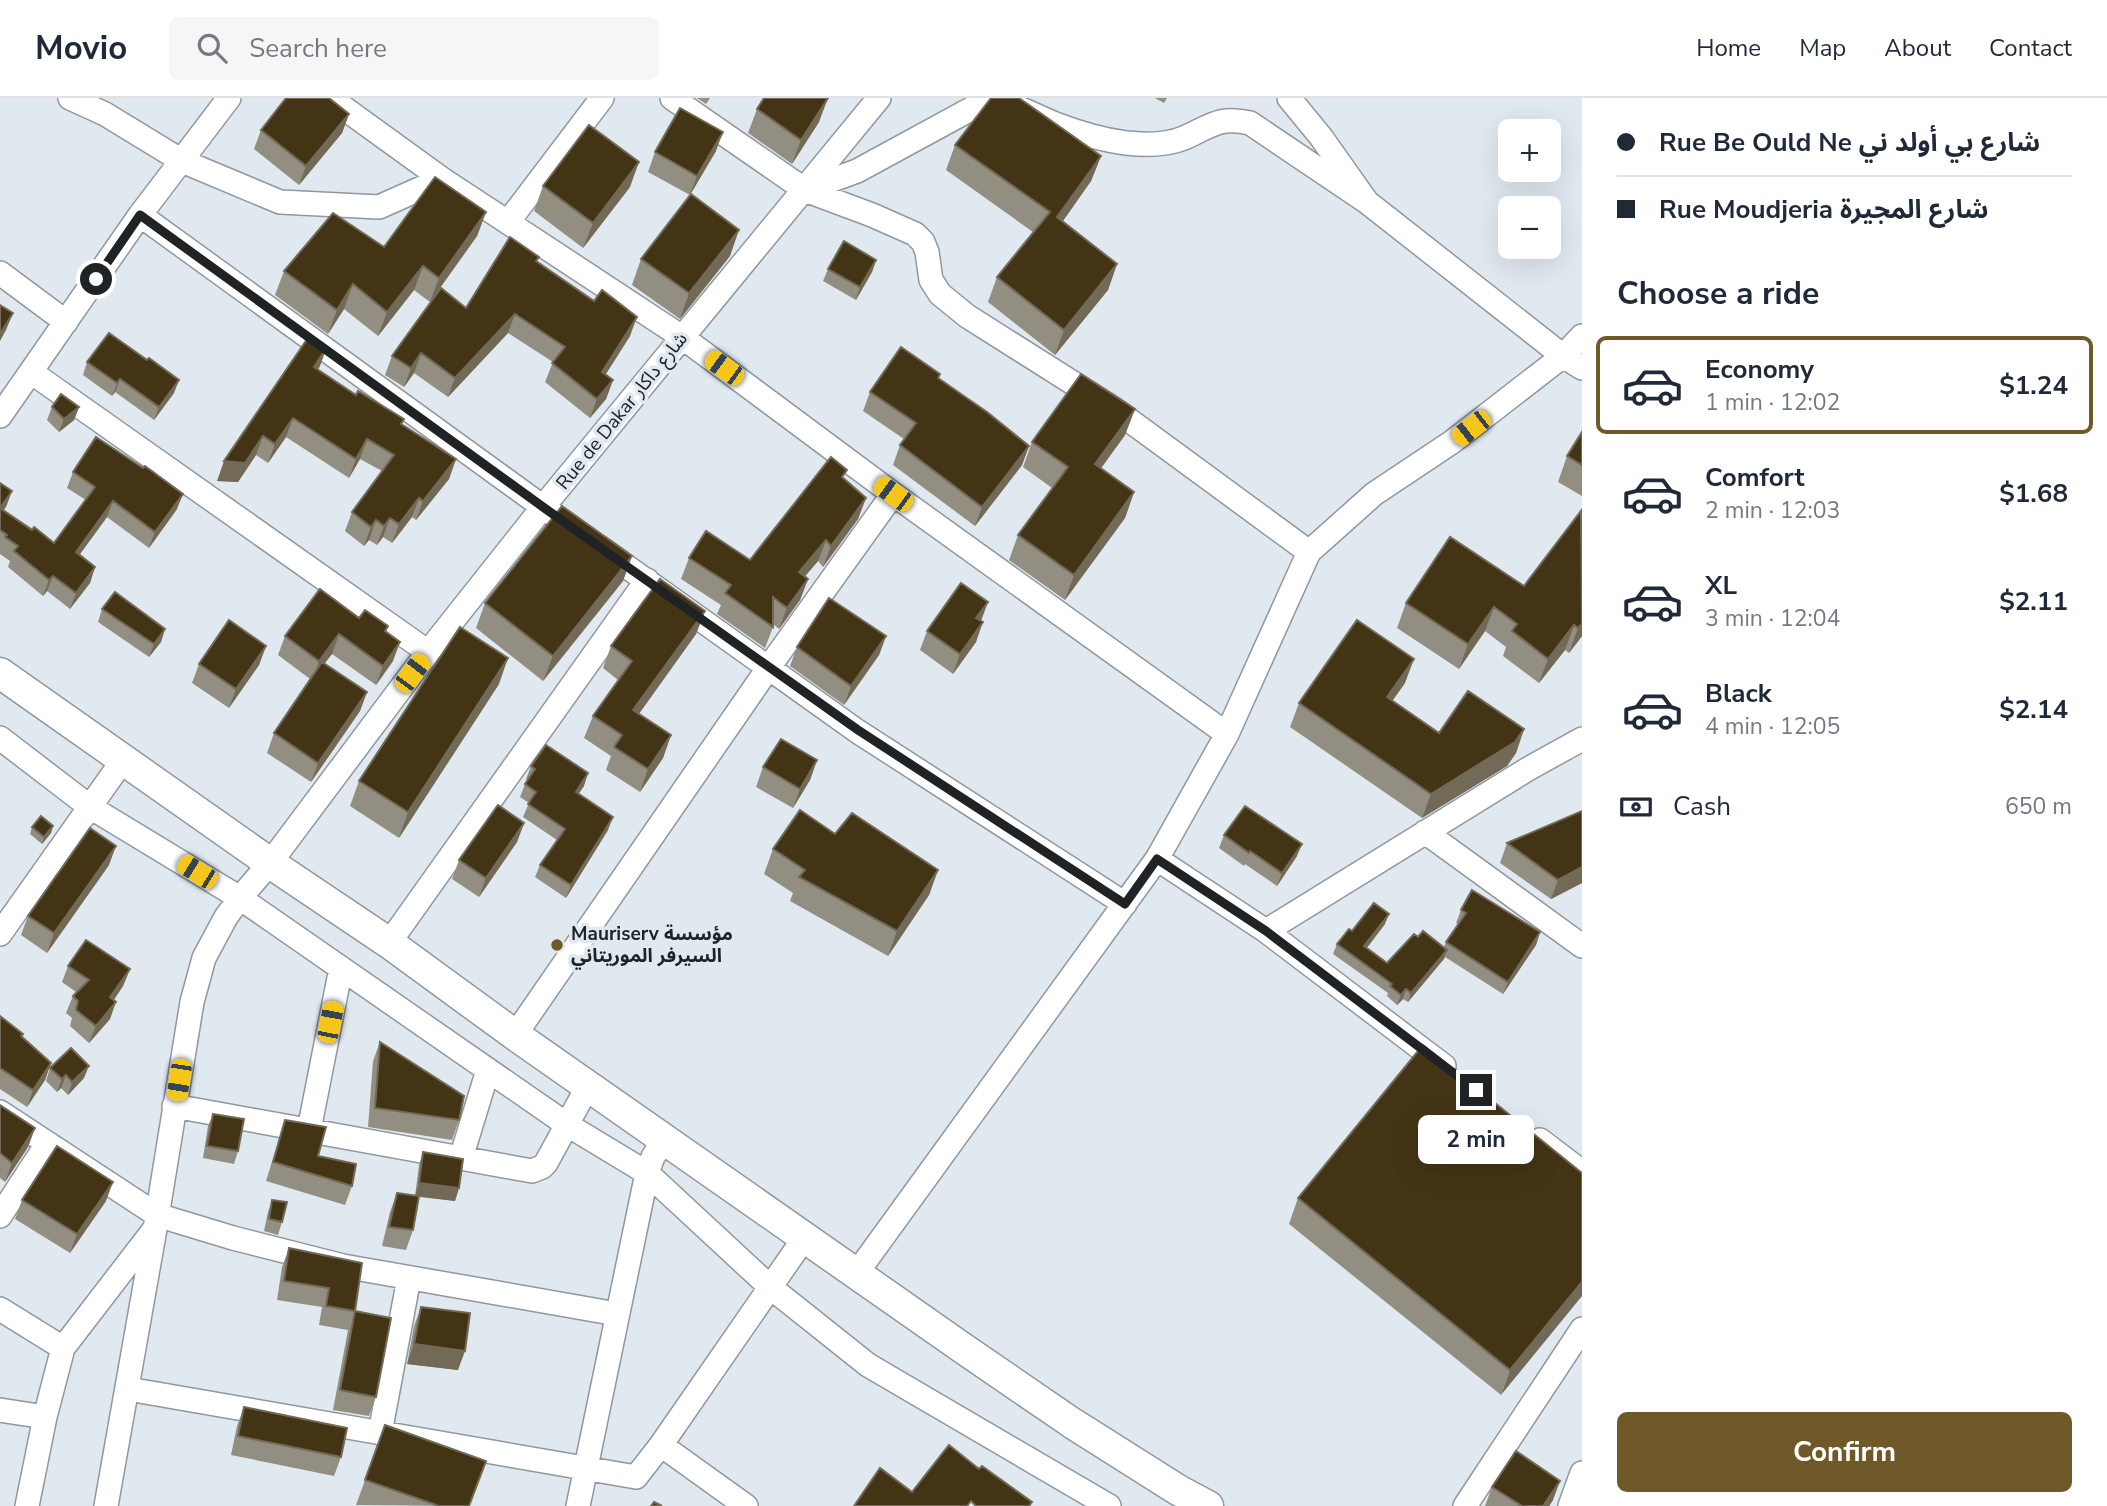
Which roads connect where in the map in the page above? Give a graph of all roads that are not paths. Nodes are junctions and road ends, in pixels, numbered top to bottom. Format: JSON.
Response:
{"nodes":[{"id":1,"x":69,"y":98,"type":"edge"},
{"id":2,"x":229,"y":98,"type":"edge"},
{"id":3,"x":330,"y":98,"type":"edge"},
{"id":4,"x":602,"y":98,"type":"edge"},
{"id":5,"x":672,"y":98,"type":"edge"},
{"id":6,"x":880,"y":98,"type":"edge"},
{"id":7,"x":1289,"y":98,"type":"edge"},
{"id":8,"x":182,"y":161,"type":"junction"},
{"id":9,"x":442,"y":179,"type":"junction"},
{"id":10,"x":805,"y":190,"type":"junction"},
{"id":11,"x":1367,"y":202,"type":"junction"},
{"id":12,"x":140,"y":215,"type":"junction"},
{"id":13,"x":508,"y":222,"type":"junction"},
{"id":14,"x":0,"y":274,"type":"edge"},
{"id":15,"x":66,"y":322,"type":"junction"},
{"id":16,"x":1582,"y":336,"type":"edge"},
{"id":17,"x":682,"y":337,"type":"junction"},
{"id":18,"x":1572,"y":362,"type":"edge"},
{"id":19,"x":31,"y":372,"type":"junction"},
{"id":20,"x":0,"y":416,"type":"edge"},
{"id":21,"x":893,"y":494,"type":"junction"},
{"id":22,"x":543,"y":507,"type":"junction"},
{"id":23,"x":1309,"y":552,"type":"junction"},
{"id":24,"x":647,"y":580,"type":"junction"},
{"id":25,"x":428,"y":652,"type":"junction"},
{"id":26,"x":769,"y":667,"type":"junction"},
{"id":27,"x":0,"y":673,"type":"edge"},
{"id":28,"x":1227,"y":734,"type":"junction"},
{"id":29,"x":0,"y":738,"type":"edge"},
{"id":30,"x":1582,"y":739,"type":"edge"},
{"id":31,"x":123,"y":760,"type":"junction"},
{"id":32,"x":90,"y":807,"type":"junction"},
{"id":33,"x":1426,"y":832,"type":"junction"},
{"id":34,"x":1157,"y":859,"type":"junction"},
{"id":35,"x":270,"y":863,"type":"junction"},
{"id":36,"x":240,"y":898,"type":"junction"},
{"id":37,"x":1125,"y":904,"type":"junction"},
{"id":38,"x":7,"y":910,"type":"edge"},
{"id":39,"x":1266,"y":931,"type":"junction"},
{"id":40,"x":0,"y":934,"type":"edge"},
{"id":41,"x":389,"y":943,"type":"junction"},
{"id":42,"x":1582,"y":946,"type":"edge"},
{"id":43,"x":341,"y":968,"type":"junction"},
{"id":44,"x":515,"y":1035,"type":"junction"},
{"id":45,"x":488,"y":1070,"type":"junction"},
{"id":46,"x":1465,"y":1082,"type":"edge"},
{"id":47,"x":588,"y":1086,"type":"junction"},
{"id":48,"x":174,"y":1106,"type":"junction"},
{"id":49,"x":0,"y":1112,"type":"edge"},
{"id":50,"x":1518,"y":1123,"type":"edge"},
{"id":51,"x":566,"y":1124,"type":"junction"},
{"id":52,"x":309,"y":1130,"type":"junction"},
{"id":53,"x":664,"y":1139,"type":"junction"},
{"id":54,"x":47,"y":1144,"type":"junction"},
{"id":55,"x":461,"y":1158,"type":"junction"},
{"id":56,"x":1582,"y":1172,"type":"edge"},
{"id":57,"x":647,"y":1173,"type":"junction"},
{"id":58,"x":0,"y":1216,"type":"edge"},
{"id":59,"x":156,"y":1222,"type":"junction"},
{"id":60,"x":805,"y":1237,"type":"junction"},
{"id":61,"x":856,"y":1274,"type":"junction"},
{"id":62,"x":409,"y":1278,"type":"junction"},
{"id":63,"x":770,"y":1287,"type":"junction"},
{"id":64,"x":0,"y":1309,"type":"edge"},
{"id":65,"x":617,"y":1314,"type":"junction"},
{"id":66,"x":1582,"y":1329,"type":"edge"},
{"id":67,"x":62,"y":1348,"type":"junction"},
{"id":68,"x":128,"y":1389,"type":"junction"},
{"id":69,"x":0,"y":1410,"type":"edge"},
{"id":70,"x":46,"y":1418,"type":"junction"},
{"id":71,"x":380,"y":1433,"type":"junction"},
{"id":72,"x":661,"y":1445,"type":"junction"},
{"id":73,"x":585,"y":1469,"type":"junction"},
{"id":74,"x":1582,"y":1473,"type":"edge"},
{"id":75,"x":27,"y":1506,"type":"edge"},
{"id":76,"x":106,"y":1506,"type":"edge"},
{"id":77,"x":578,"y":1506,"type":"edge"},
{"id":78,"x":746,"y":1506,"type":"edge"},
{"id":79,"x":1109,"y":1506,"type":"edge"},
{"id":80,"x":1208,"y":1506,"type":"edge"},
{"id":81,"x":1465,"y":1506,"type":"edge"},
{"id":82,"x":1570,"y":1506,"type":"edge"}],
"edges":[{"from":1,"to":8,"type":"street"},
{"from":2,"to":8,"type":"street"},
{"from":3,"to":9,"type":"street"},
{"from":4,"to":13,"type":"street"},
{"from":5,"to":10,"type":"street"},
{"from":6,"to":10,"type":"street","name":"Rue de Dakar شارع داكار"},
{"from":7,"to":11,"type":"street"},
{"from":8,"to":9,"type":"street"},
{"from":8,"to":12,"type":"street"},
{"from":9,"to":13,"type":"street"},
{"from":10,"to":11,"type":"street"},
{"from":10,"to":17,"type":"street","name":"Rue de Dakar شارع داكار"},
{"from":10,"to":23,"type":"street"},
{"from":11,"to":18,"type":"street"},
{"from":12,"to":15,"type":"street"},
{"from":12,"to":22,"type":"street"},
{"from":13,"to":17,"type":"street"},
{"from":14,"to":15,"type":"street"},
{"from":15,"to":19,"type":"street"},
{"from":16,"to":18,"type":"street"},
{"from":17,"to":21,"type":"street"},
{"from":17,"to":22,"type":"street","name":"Rue de Dakar شارع داكار"},
{"from":18,"to":23,"type":"street"},
{"from":19,"to":20,"type":"street"},
{"from":19,"to":25,"type":"street"},
{"from":21,"to":26,"type":"street"},
{"from":21,"to":28,"type":"street"},
{"from":22,"to":24,"type":"street"},
{"from":22,"to":25,"type":"street","name":"Rue de Dakar شارع داكار"},
{"from":23,"to":28,"type":"street"},
{"from":24,"to":26,"type":"street"},
{"from":24,"to":41,"type":"street"},
{"from":25,"to":35,"type":"street","name":"Rue de Dakar شارع داكار"},
{"from":26,"to":37,"type":"street"},
{"from":26,"to":44,"type":"street"},
{"from":27,"to":31,"type":"main road"},
{"from":28,"to":34,"type":"street"},
{"from":29,"to":32,"type":"street"},
{"from":30,"to":33,"type":"street"},
{"from":31,"to":32,"type":"street"},
{"from":31,"to":35,"type":"main road"},
{"from":32,"to":36,"type":"street"},
{"from":32,"to":38,"type":"street"},
{"from":33,"to":39,"type":"street"},
{"from":33,"to":42,"type":"street"},
{"from":34,"to":37,"type":"street"},
{"from":34,"to":39,"type":"street"},
{"from":35,"to":36,"type":"street","name":"Rue de Dakar شارع داكار"},
{"from":35,"to":41,"type":"main road"},
{"from":36,"to":43,"type":"street"},
{"from":36,"to":48,"type":"street","name":"Rue de Dakar شارع داكار"},
{"from":37,"to":61,"type":"street"},
{"from":38,"to":40,"type":"street"},
{"from":39,"to":46,"type":"street"},
{"from":41,"to":44,"type":"main road"},
{"from":43,"to":45,"type":"street"},
{"from":43,"to":52,"type":"street"},
{"from":44,"to":47,"type":"main road"},
{"from":45,"to":51,"type":"street"},
{"from":45,"to":55,"type":"street"},
{"from":47,"to":51,"type":"street"},
{"from":47,"to":53,"type":"main road"},
{"from":48,"to":52,"type":"street"},
{"from":48,"to":59,"type":"street","name":"Rue de Dakar شارع داكار"},
{"from":49,"to":54,"type":"street"},
{"from":50,"to":56,"type":"street"},
{"from":51,"to":55,"type":"street"},
{"from":51,"to":57,"type":"street"},
{"from":52,"to":55,"type":"street"},
{"from":53,"to":57,"type":"street"},
{"from":53,"to":60,"type":"main road"},
{"from":54,"to":58,"type":"street"},
{"from":54,"to":59,"type":"street"},
{"from":57,"to":63,"type":"street"},
{"from":57,"to":65,"type":"street"},
{"from":59,"to":62,"type":"street"},
{"from":59,"to":67,"type":"street"},
{"from":59,"to":68,"type":"street","name":"Rue de Dakar شارع داكار"},
{"from":60,"to":61,"type":"main road"},
{"from":60,"to":63,"type":"street"},
{"from":61,"to":80,"type":"main road"},
{"from":62,"to":65,"type":"street"},
{"from":62,"to":71,"type":"street"},
{"from":63,"to":72,"type":"street"},
{"from":63,"to":79,"type":"street"},
{"from":64,"to":67,"type":"street"},
{"from":65,"to":73,"type":"street"},
{"from":66,"to":81,"type":"street"},
{"from":67,"to":70,"type":"street"},
{"from":68,"to":71,"type":"street"},
{"from":68,"to":76,"type":"street","name":"Rue de Dakar شارع داكار"},
{"from":69,"to":70,"type":"street"},
{"from":70,"to":75,"type":"street"},
{"from":71,"to":73,"type":"street"},
{"from":72,"to":73,"type":"street"},
{"from":72,"to":78,"type":"street"},
{"from":73,"to":77,"type":"street"},
{"from":74,"to":82,"type":"street"}]}
